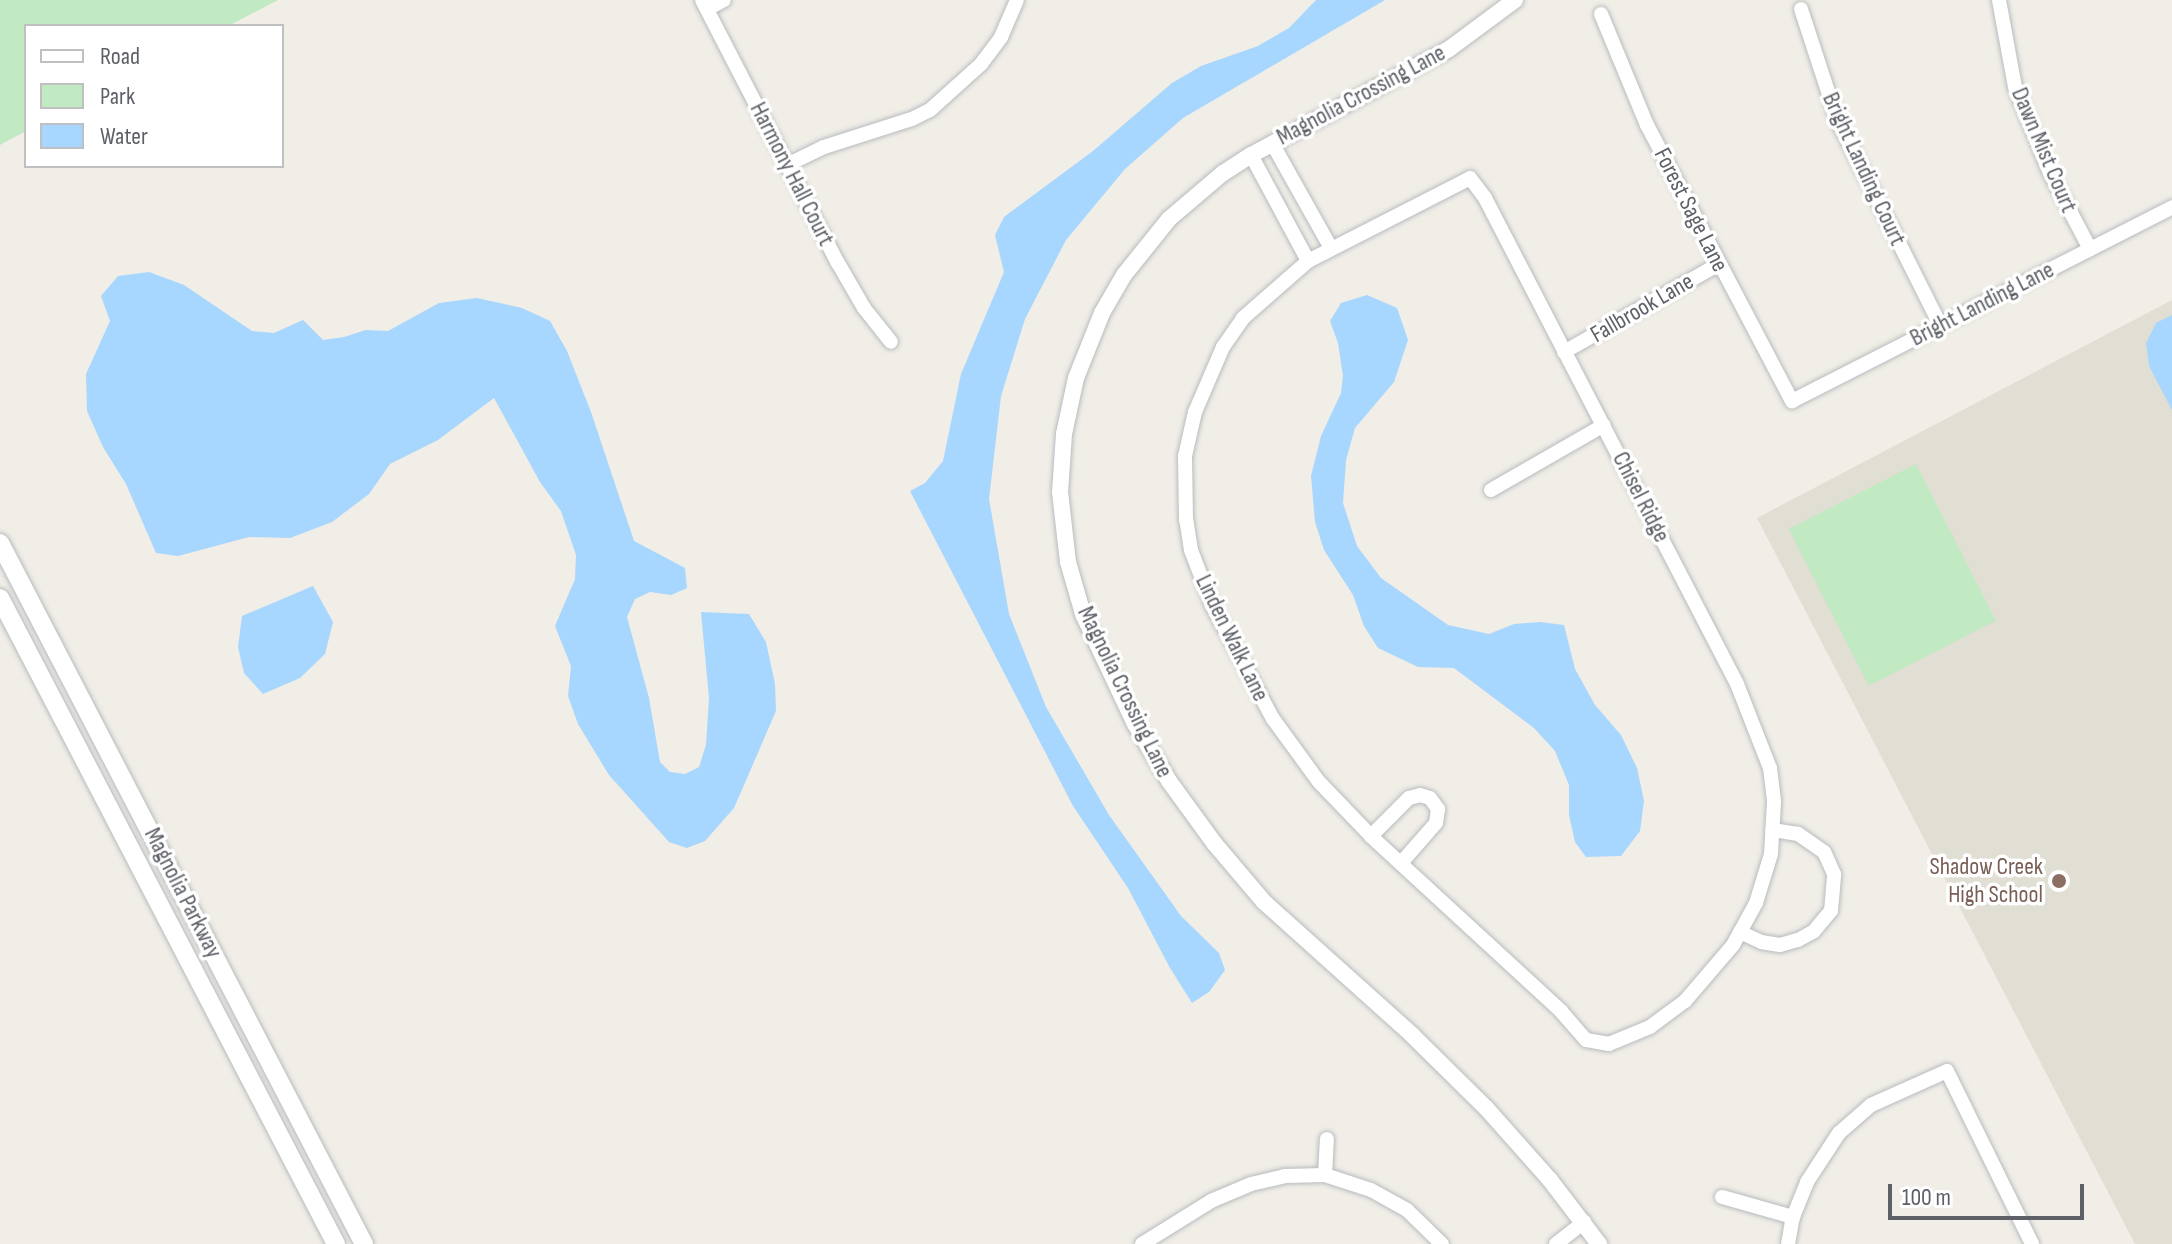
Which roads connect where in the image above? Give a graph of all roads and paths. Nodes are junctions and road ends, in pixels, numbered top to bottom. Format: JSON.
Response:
{"nodes":[{"id":1,"x":724,"y":0,"type":"edge"},
{"id":2,"x":1515,"y":0,"type":"edge"},
{"id":3,"x":1999,"y":0,"type":"edge"},
{"id":4,"x":1017,"y":3,"type":"edge"},
{"id":5,"x":704,"y":5,"type":"edge"},
{"id":6,"x":1801,"y":9,"type":"dead end"},
{"id":7,"x":1601,"y":14,"type":"dead end"},
{"id":8,"x":1272,"y":143,"type":"junction"},
{"id":9,"x":1251,"y":155,"type":"junction"},
{"id":10,"x":789,"y":164,"type":"junction"},
{"id":11,"x":1470,"y":178,"type":"joint"},
{"id":12,"x":2170,"y":213,"type":"edge"},
{"id":13,"x":1331,"y":248,"type":"junction"},
{"id":14,"x":2090,"y":249,"type":"junction"},
{"id":15,"x":1308,"y":261,"type":"junction"},
{"id":16,"x":1719,"y":264,"type":"junction"},
{"id":17,"x":1940,"y":325,"type":"junction"},
{"id":18,"x":891,"y":342,"type":"dead end"},
{"id":19,"x":1564,"y":352,"type":"junction"},
{"id":20,"x":1792,"y":401,"type":"joint"},
{"id":21,"x":1604,"y":425,"type":"junction"},
{"id":22,"x":1491,"y":490,"type":"dead end"},
{"id":23,"x":0,"y":543,"type":"edge"},
{"id":24,"x":0,"y":598,"type":"edge"},
{"id":25,"x":1772,"y":830,"type":"junction"},
{"id":26,"x":1371,"y":836,"type":"junction"},
{"id":27,"x":1401,"y":863,"type":"junction"},
{"id":28,"x":1740,"y":932,"type":"junction"},
{"id":29,"x":1609,"y":1044,"type":"joint"},
{"id":30,"x":264,"y":1107,"type":"junction"},
{"id":31,"x":1327,"y":1139,"type":"dead end"},
{"id":32,"x":1325,"y":1175,"type":"junction"},
{"id":33,"x":1722,"y":1197,"type":"dead end"},
{"id":34,"x":1793,"y":1217,"type":"junction"},
{"id":35,"x":1584,"y":1222,"type":"junction"},
{"id":36,"x":355,"y":1226,"type":"junction"},
{"id":37,"x":336,"y":1244,"type":"edge"},
{"id":38,"x":364,"y":1244,"type":"edge"},
{"id":39,"x":1142,"y":1244,"type":"edge"},
{"id":40,"x":1442,"y":1244,"type":"edge"},
{"id":41,"x":1556,"y":1244,"type":"edge"},
{"id":42,"x":1599,"y":1244,"type":"edge"},
{"id":43,"x":1788,"y":1244,"type":"edge"},
{"id":44,"x":2032,"y":1244,"type":"edge"}],
"edges":[{"from":1,"to":5,"type":"street"},
{"from":2,"to":8,"type":"street","name":"Magnolia Crossing Lane"},
{"from":3,"to":14,"type":"street","name":"Dawn Mist Court"},
{"from":4,"to":10,"type":"street"},
{"from":5,"to":10,"type":"street","name":"Harmony Hall Court"},
{"from":6,"to":17,"type":"street","name":"Bright Landing Court"},
{"from":7,"to":16,"type":"street","name":"Forest Sage Lane"},
{"from":8,"to":9,"type":"street","name":"Magnolia Crossing Lane"},
{"from":8,"to":13,"type":"street"},
{"from":9,"to":15,"type":"street"},
{"from":9,"to":35,"type":"street","name":"Magnolia Crossing Lane"},
{"from":10,"to":18,"type":"street","name":"Harmony Hall Court"},
{"from":11,"to":13,"type":"street","name":"Linden Walk Lane"},
{"from":11,"to":19,"type":"street","name":"Chisel Ridge"},
{"from":12,"to":14,"type":"street","name":"Bright Landing Lane"},
{"from":13,"to":15,"type":"street","name":"Linden Walk Lane"},
{"from":14,"to":17,"type":"street","name":"Bright Landing Lane"},
{"from":15,"to":26,"type":"street","name":"Linden Walk Lane"},
{"from":16,"to":19,"type":"street","name":"Fallbrook Lane"},
{"from":16,"to":20,"type":"street","name":"Forest Sage Lane"},
{"from":17,"to":20,"type":"street","name":"Bright Landing Lane"},
{"from":19,"to":21,"type":"street","name":"Chisel Ridge"},
{"from":21,"to":22,"type":"street"},
{"from":21,"to":25,"type":"street","name":"Chisel Ridge"},
{"from":23,"to":36,"type":"main road","name":"Magnolia Parkway"},
{"from":24,"to":30,"type":"main road","name":"Magnolia Parkway"},
{"from":25,"to":28,"type":"street","name":"Chisel Ridge"},
{"from":25,"to":28,"type":"street"},
{"from":26,"to":27,"type":"street","name":"Linden Walk Lane"},
{"from":26,"to":27,"type":"street"},
{"from":27,"to":29,"type":"street","name":"Linden Walk Lane"},
{"from":28,"to":29,"type":"street","name":"Chisel Ridge"},
{"from":30,"to":36,"type":"main road"},
{"from":30,"to":37,"type":"main road","name":"Magnolia Parkway"},
{"from":31,"to":32,"type":"street"},
{"from":32,"to":39,"type":"street"},
{"from":32,"to":40,"type":"street"},
{"from":33,"to":34,"type":"street"},
{"from":34,"to":43,"type":"street"},
{"from":34,"to":44,"type":"street"},
{"from":35,"to":41,"type":"street"},
{"from":35,"to":42,"type":"street","name":"Magnolia Crossing Lane"},
{"from":36,"to":38,"type":"main road","name":"Magnolia Parkway"}]}
